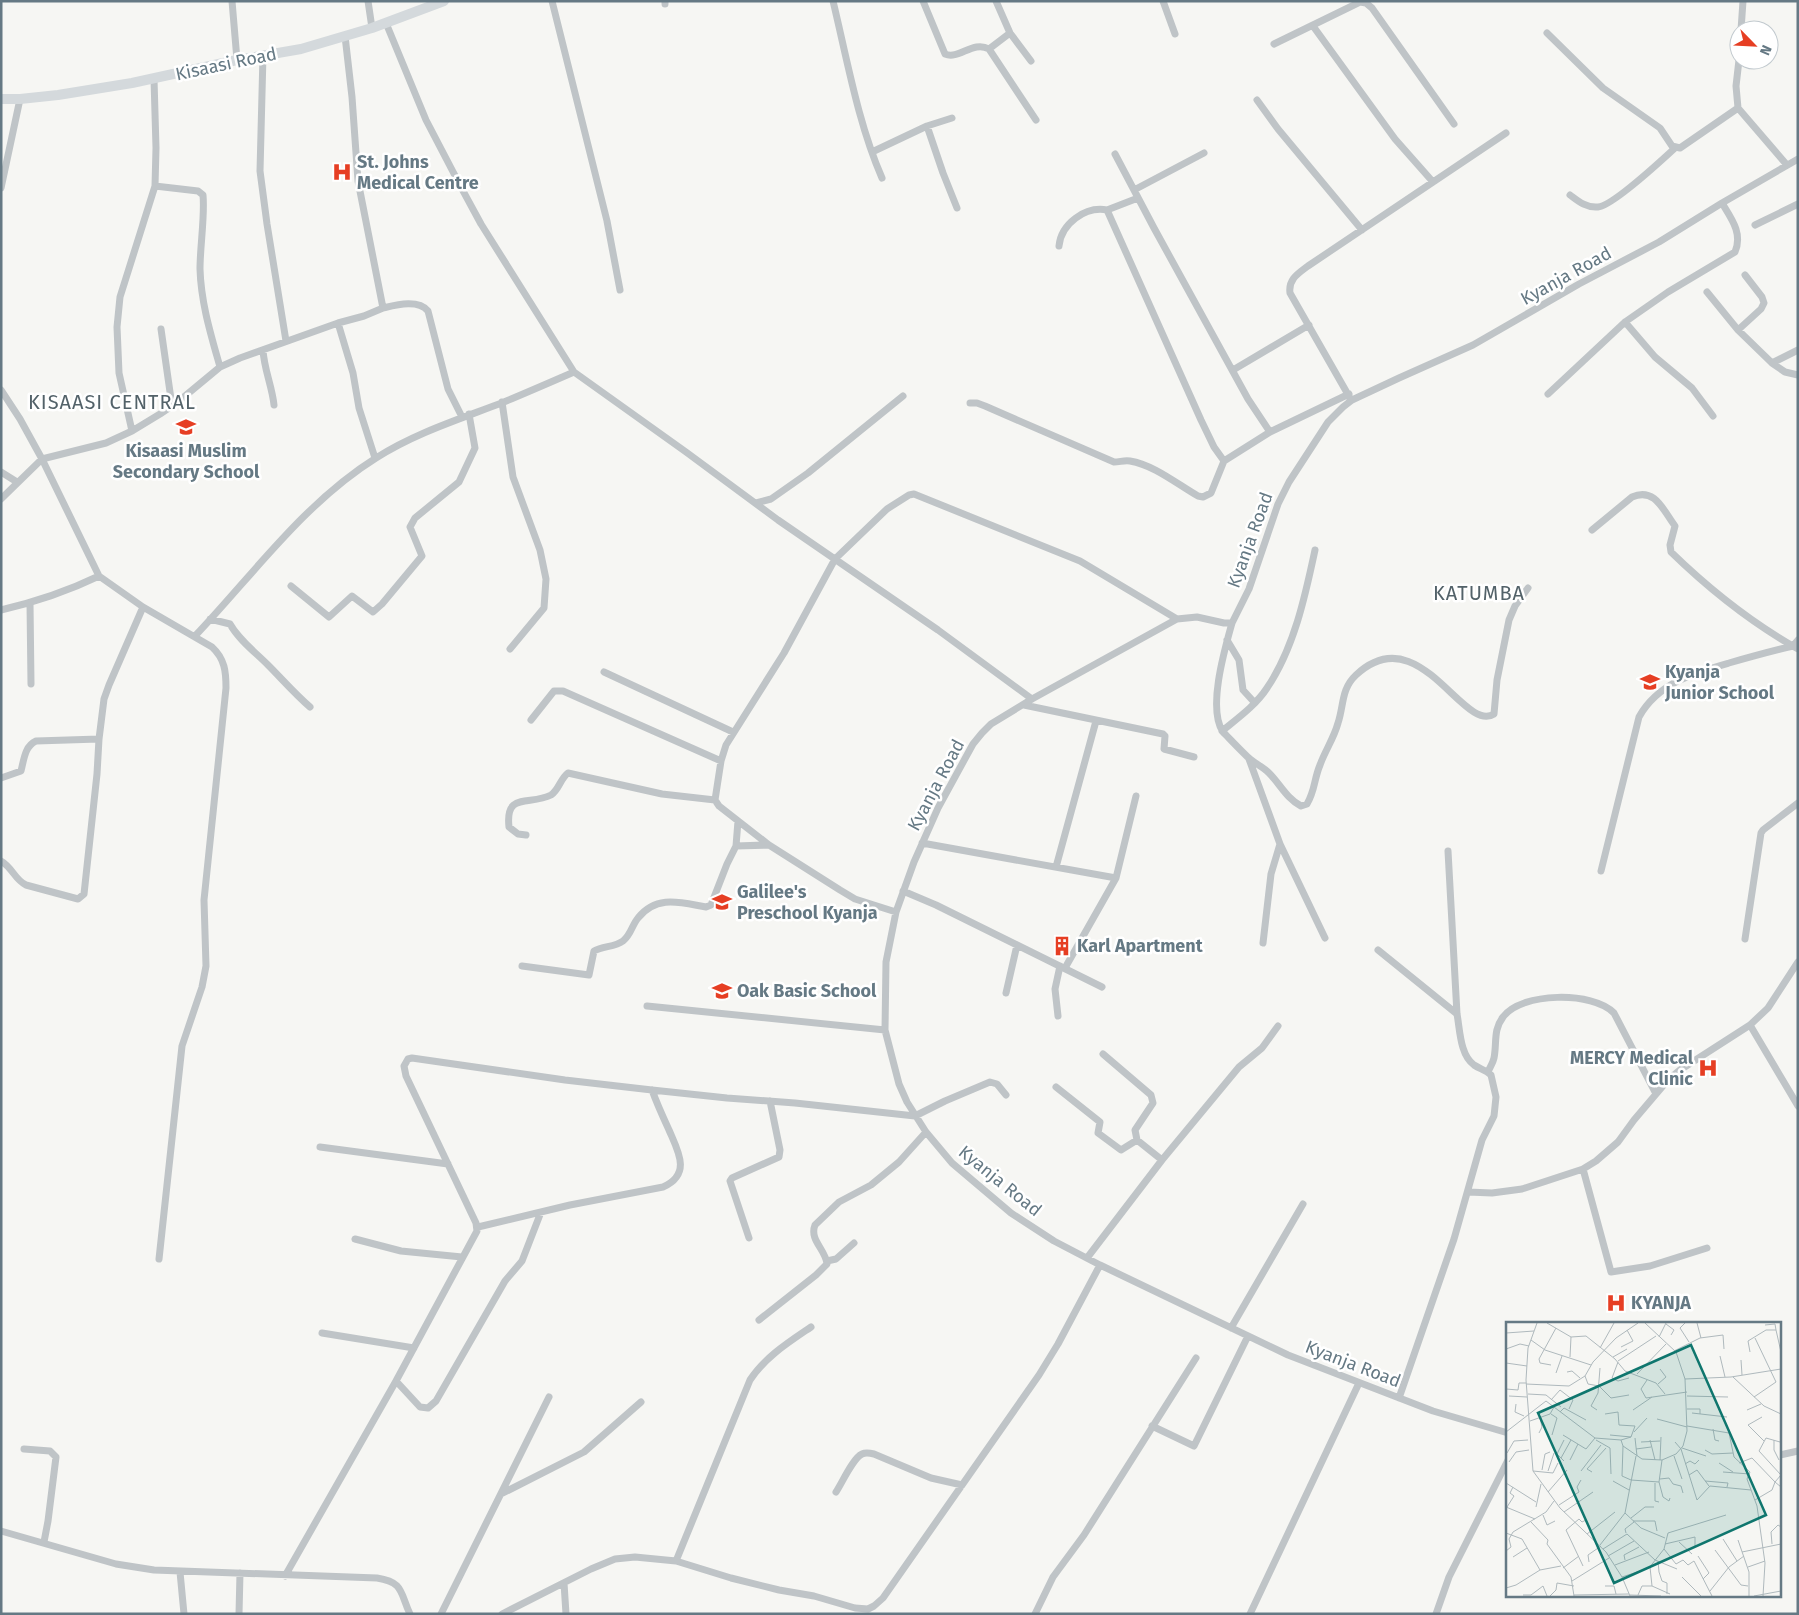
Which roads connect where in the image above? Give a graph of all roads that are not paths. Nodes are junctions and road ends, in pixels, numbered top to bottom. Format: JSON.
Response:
{"nodes":[{"id":1,"x":232,"y":1,"type":"edge"},
{"id":2,"x":368,"y":1,"type":"edge"},
{"id":3,"x":444,"y":1,"type":"edge"},
{"id":4,"x":552,"y":1,"type":"edge"},
{"id":5,"x":833,"y":1,"type":"edge"},
{"id":6,"x":923,"y":1,"type":"edge"},
{"id":7,"x":996,"y":1,"type":"edge"},
{"id":8,"x":1163,"y":1,"type":"edge"},
{"id":9,"x":1743,"y":1,"type":"edge"},
{"id":10,"x":1742,"y":20,"type":"edge"},
{"id":11,"x":386,"y":23,"type":"junction"},
{"id":12,"x":1313,"y":26,"type":"junction"},
{"id":13,"x":372,"y":28,"type":"junction"},
{"id":14,"x":1010,"y":33,"type":"junction"},
{"id":15,"x":1547,"y":33,"type":"dead end"},
{"id":16,"x":1174,"y":34,"type":"dead end"},
{"id":17,"x":345,"y":36,"type":"junction"},
{"id":18,"x":1274,"y":44,"type":"dead end"},
{"id":19,"x":989,"y":49,"type":"junction"},
{"id":20,"x":263,"y":55,"type":"junction"},
{"id":21,"x":237,"y":60,"type":"junction"},
{"id":22,"x":1031,"y":61,"type":"dead end"},
{"id":23,"x":1738,"y":70,"type":"edge"},
{"id":24,"x":154,"y":79,"type":"junction"},
{"id":25,"x":1,"y":99,"type":"edge"},
{"id":26,"x":20,"y":99,"type":"junction"},
{"id":27,"x":1257,"y":100,"type":"dead end"},
{"id":28,"x":1738,"y":108,"type":"junction"},
{"id":29,"x":952,"y":118,"type":"dead end"},
{"id":30,"x":1036,"y":120,"type":"dead end"},
{"id":31,"x":1454,"y":124,"type":"dead end"},
{"id":32,"x":927,"y":126,"type":"junction"},
{"id":33,"x":1506,"y":133,"type":"dead end"},
{"id":34,"x":1675,"y":148,"type":"junction"},
{"id":35,"x":872,"y":152,"type":"junction"},
{"id":36,"x":1204,"y":153,"type":"dead end"},
{"id":37,"x":1115,"y":154,"type":"dead end"},
{"id":38,"x":1798,"y":159,"type":"edge"},
{"id":39,"x":1787,"y":165,"type":"junction"},
{"id":40,"x":882,"y":178,"type":"dead end"},
{"id":41,"x":1433,"y":182,"type":"junction"},
{"id":42,"x":155,"y":186,"type":"junction"},
{"id":43,"x":1,"y":188,"type":"edge"},
{"id":44,"x":1134,"y":190,"type":"junction"},
{"id":45,"x":1570,"y":195,"type":"dead end"},
{"id":46,"x":1138,"y":198,"type":"junction"},
{"id":47,"x":1722,"y":202,"type":"junction"},
{"id":48,"x":1797,"y":207,"type":"edge"},
{"id":49,"x":957,"y":208,"type":"dead end"},
{"id":50,"x":1107,"y":210,"type":"junction"},
{"id":51,"x":1755,"y":225,"type":"dead end"},
{"id":52,"x":1362,"y":230,"type":"junction"},
{"id":53,"x":1059,"y":246,"type":"dead end"},
{"id":54,"x":1745,"y":275,"type":"dead end"},
{"id":55,"x":620,"y":290,"type":"dead end"},
{"id":56,"x":1707,"y":292,"type":"dead end"},
{"id":57,"x":383,"y":308,"type":"junction"},
{"id":58,"x":338,"y":322,"type":"junction"},
{"id":59,"x":1625,"y":322,"type":"junction"},
{"id":60,"x":1309,"y":325,"type":"junction"},
{"id":61,"x":161,"y":329,"type":"dead end"},
{"id":62,"x":1738,"y":330,"type":"junction"},
{"id":63,"x":286,"y":341,"type":"junction"},
{"id":64,"x":263,"y":350,"type":"junction"},
{"id":65,"x":1798,"y":350,"type":"edge"},
{"id":66,"x":1772,"y":363,"type":"junction"},
{"id":67,"x":220,"y":367,"type":"junction"},
{"id":68,"x":1232,"y":370,"type":"junction"},
{"id":69,"x":574,"y":372,"type":"junction"},
{"id":70,"x":1798,"y":375,"type":"edge"},
{"id":71,"x":1,"y":390,"type":"edge"},
{"id":72,"x":1548,"y":394,"type":"dead end"},
{"id":73,"x":902,"y":396,"type":"dead end"},
{"id":74,"x":1350,"y":397,"type":"junction"},
{"id":75,"x":502,"y":402,"type":"junction"},
{"id":76,"x":970,"y":403,"type":"dead end"},
{"id":77,"x":274,"y":405,"type":"dead end"},
{"id":78,"x":172,"y":406,"type":"junction"},
{"id":79,"x":466,"y":416,"type":"junction"},
{"id":80,"x":1713,"y":416,"type":"dead end"},
{"id":81,"x":132,"y":431,"type":"junction"},
{"id":82,"x":1270,"y":432,"type":"junction"},
{"id":83,"x":375,"y":458,"type":"junction"},
{"id":84,"x":42,"y":459,"type":"junction"},
{"id":85,"x":1224,"y":461,"type":"junction"},
{"id":86,"x":1,"y":472,"type":"edge"},
{"id":87,"x":17,"y":482,"type":"junction"},
{"id":88,"x":1,"y":499,"type":"edge"},
{"id":89,"x":756,"y":503,"type":"junction"},
{"id":90,"x":1592,"y":530,"type":"dead end"},
{"id":91,"x":1315,"y":550,"type":"dead end"},
{"id":92,"x":835,"y":559,"type":"junction"},
{"id":93,"x":100,"y":576,"type":"junction"},
{"id":94,"x":291,"y":586,"type":"dead end"},
{"id":95,"x":1528,"y":588,"type":"dead end"},
{"id":96,"x":30,"y":603,"type":"junction"},
{"id":97,"x":143,"y":607,"type":"junction"},
{"id":98,"x":1,"y":610,"type":"edge"},
{"id":99,"x":210,"y":619,"type":"junction"},
{"id":100,"x":1177,"y":619,"type":"junction"},
{"id":101,"x":1232,"y":623,"type":"junction"},
{"id":102,"x":195,"y":636,"type":"junction"},
{"id":103,"x":1227,"y":640,"type":"junction"},
{"id":104,"x":1798,"y":640,"type":"edge"},
{"id":105,"x":1795,"y":648,"type":"edge"},
{"id":106,"x":510,"y":649,"type":"dead end"},
{"id":107,"x":604,"y":672,"type":"dead end"},
{"id":108,"x":30,"y":684,"type":"dead end"},
{"id":109,"x":1032,"y":699,"type":"junction"},
{"id":110,"x":1254,"y":702,"type":"junction"},
{"id":111,"x":1024,"y":705,"type":"junction"},
{"id":112,"x":310,"y":707,"type":"dead end"},
{"id":113,"x":531,"y":720,"type":"dead end"},
{"id":114,"x":1096,"y":721,"type":"junction"},
{"id":115,"x":1222,"y":731,"type":"junction"},
{"id":116,"x":733,"y":732,"type":"junction"},
{"id":117,"x":99,"y":739,"type":"junction"},
{"id":118,"x":1194,"y":757,"type":"dead end"},
{"id":119,"x":1249,"y":758,"type":"junction"},
{"id":120,"x":721,"y":760,"type":"junction"},
{"id":121,"x":1,"y":778,"type":"edge"},
{"id":122,"x":1136,"y":796,"type":"dead end"},
{"id":123,"x":715,"y":800,"type":"junction"},
{"id":124,"x":1798,"y":803,"type":"edge"},
{"id":125,"x":738,"y":820,"type":"junction"},
{"id":126,"x":526,"y":834,"type":"dead end"},
{"id":127,"x":922,"y":843,"type":"junction"},
{"id":128,"x":768,"y":844,"type":"junction"},
{"id":129,"x":1280,"y":844,"type":"junction"},
{"id":130,"x":736,"y":846,"type":"junction"},
{"id":131,"x":1448,"y":851,"type":"dead end"},
{"id":132,"x":1,"y":861,"type":"edge"},
{"id":133,"x":1056,"y":867,"type":"junction"},
{"id":134,"x":1601,"y":870,"type":"dead end"},
{"id":135,"x":1116,"y":878,"type":"junction"},
{"id":136,"x":903,"y":891,"type":"junction"},
{"id":137,"x":896,"y":912,"type":"junction"},
{"id":138,"x":1325,"y":938,"type":"dead end"},
{"id":139,"x":1744,"y":939,"type":"dead end"},
{"id":140,"x":1263,"y":943,"type":"dead end"},
{"id":141,"x":1018,"y":945,"type":"junction"},
{"id":142,"x":1378,"y":950,"type":"dead end"},
{"id":143,"x":1798,"y":962,"type":"edge"},
{"id":144,"x":522,"y":966,"type":"dead end"},
{"id":145,"x":1063,"y":967,"type":"junction"},
{"id":146,"x":1102,"y":988,"type":"dead end"},
{"id":147,"x":1006,"y":993,"type":"dead end"},
{"id":148,"x":647,"y":1006,"type":"dead end"},
{"id":149,"x":1457,"y":1014,"type":"junction"},
{"id":150,"x":1058,"y":1016,"type":"dead end"},
{"id":151,"x":1750,"y":1025,"type":"junction"},
{"id":152,"x":1278,"y":1026,"type":"dead end"},
{"id":153,"x":885,"y":1030,"type":"junction"},
{"id":154,"x":1103,"y":1054,"type":"dead end"},
{"id":155,"x":1488,"y":1072,"type":"junction"},
{"id":156,"x":1056,"y":1087,"type":"dead end"},
{"id":157,"x":652,"y":1090,"type":"junction"},
{"id":158,"x":1656,"y":1094,"type":"junction"},
{"id":159,"x":1006,"y":1095,"type":"dead end"},
{"id":160,"x":770,"y":1101,"type":"junction"},
{"id":161,"x":1798,"y":1106,"type":"edge"},
{"id":162,"x":915,"y":1116,"type":"junction"},
{"id":163,"x":926,"y":1132,"type":"junction"},
{"id":164,"x":1137,"y":1140,"type":"junction"},
{"id":165,"x":320,"y":1147,"type":"dead end"},
{"id":166,"x":1162,"y":1160,"type":"junction"},
{"id":167,"x":448,"y":1164,"type":"junction"},
{"id":168,"x":1583,"y":1169,"type":"junction"},
{"id":169,"x":1468,"y":1192,"type":"junction"},
{"id":170,"x":1303,"y":1204,"type":"dead end"},
{"id":171,"x":542,"y":1212,"type":"junction"},
{"id":172,"x":478,"y":1227,"type":"junction"},
{"id":173,"x":749,"y":1238,"type":"dead end"},
{"id":174,"x":355,"y":1239,"type":"dead end"},
{"id":175,"x":854,"y":1243,"type":"dead end"},
{"id":176,"x":1707,"y":1248,"type":"dead end"},
{"id":177,"x":462,"y":1257,"type":"junction"},
{"id":178,"x":1087,"y":1258,"type":"junction"},
{"id":179,"x":159,"y":1260,"type":"dead end"},
{"id":180,"x":827,"y":1261,"type":"junction"},
{"id":181,"x":1100,"y":1265,"type":"junction"},
{"id":182,"x":759,"y":1320,"type":"dead end"},
{"id":183,"x":811,"y":1327,"type":"dead end"},
{"id":184,"x":1231,"y":1328,"type":"junction"},
{"id":185,"x":322,"y":1333,"type":"dead end"},
{"id":186,"x":1248,"y":1336,"type":"junction"},
{"id":187,"x":414,"y":1348,"type":"junction"},
{"id":188,"x":1196,"y":1358,"type":"dead end"},
{"id":189,"x":396,"y":1381,"type":"junction"},
{"id":190,"x":1359,"y":1383,"type":"junction"},
{"id":191,"x":549,"y":1397,"type":"dead end"},
{"id":192,"x":1399,"y":1398,"type":"junction"},
{"id":193,"x":642,"y":1402,"type":"dead end"},
{"id":194,"x":1152,"y":1426,"type":"junction"},
{"id":195,"x":1506,"y":1432,"type":"edge"},
{"id":196,"x":24,"y":1448,"type":"dead end"},
{"id":197,"x":1798,"y":1450,"type":"edge"},
{"id":198,"x":1782,"y":1454,"type":"edge"},
{"id":199,"x":1506,"y":1464,"type":"edge"},
{"id":200,"x":962,"y":1485,"type":"junction"},
{"id":201,"x":836,"y":1492,"type":"dead end"},
{"id":202,"x":500,"y":1494,"type":"junction"},
{"id":203,"x":1,"y":1530,"type":"edge"},
{"id":204,"x":44,"y":1542,"type":"junction"},
{"id":205,"x":676,"y":1561,"type":"junction"},
{"id":206,"x":180,"y":1572,"type":"junction"},
{"id":207,"x":240,"y":1573,"type":"junction"},
{"id":208,"x":285,"y":1576,"type":"junction"},
{"id":209,"x":564,"y":1583,"type":"junction"},
{"id":210,"x":184,"y":1614,"type":"edge"},
{"id":211,"x":239,"y":1614,"type":"edge"},
{"id":212,"x":410,"y":1614,"type":"edge"},
{"id":213,"x":441,"y":1614,"type":"edge"},
{"id":214,"x":502,"y":1614,"type":"edge"},
{"id":215,"x":566,"y":1614,"type":"edge"},
{"id":216,"x":1035,"y":1614,"type":"edge"},
{"id":217,"x":1250,"y":1614,"type":"edge"},
{"id":218,"x":1436,"y":1614,"type":"edge"}],
"edges":[{"from":1,"to":21,"type":"street"},
{"from":2,"to":13,"type":"street"},
{"from":3,"to":11,"type":"main road","name":"Kisaasi Road"},
{"from":4,"to":55,"type":"street"},
{"from":5,"to":35,"type":"street"},
{"from":6,"to":19,"type":"street"},
{"from":7,"to":14,"type":"street"},
{"from":8,"to":16,"type":"street"},
{"from":9,"to":10,"type":"street"},
{"from":11,"to":13,"type":"main road","name":"Kisaasi Road"},
{"from":11,"to":69,"type":"street"},
{"from":12,"to":18,"type":"street"},
{"from":12,"to":31,"type":"street"},
{"from":12,"to":41,"type":"street"},
{"from":13,"to":17,"type":"main road","name":"Kisaasi Road"},
{"from":14,"to":19,"type":"street"},
{"from":14,"to":22,"type":"street"},
{"from":15,"to":34,"type":"street"},
{"from":17,"to":20,"type":"main road","name":"Kisaasi Road"},
{"from":17,"to":57,"type":"street"},
{"from":19,"to":30,"type":"street"},
{"from":20,"to":21,"type":"main road","name":"Kisaasi Road"},
{"from":20,"to":63,"type":"street"},
{"from":21,"to":24,"type":"main road","name":"Kisaasi Road"},
{"from":23,"to":28,"type":"street"},
{"from":24,"to":26,"type":"main road","name":"Kisaasi Road"},
{"from":24,"to":42,"type":"street"},
{"from":25,"to":26,"type":"main road","name":"Kisaasi Road"},
{"from":26,"to":43,"type":"street"},
{"from":27,"to":52,"type":"street"},
{"from":28,"to":34,"type":"street"},
{"from":28,"to":39,"type":"street"},
{"from":29,"to":32,"type":"street"},
{"from":32,"to":35,"type":"street"},
{"from":32,"to":49,"type":"street"},
{"from":33,"to":41,"type":"street"},
{"from":34,"to":45,"type":"street"},
{"from":35,"to":40,"type":"street"},
{"from":36,"to":44,"type":"street"},
{"from":37,"to":44,"type":"street"},
{"from":38,"to":39,"type":"street","name":"Kyanja Road"},
{"from":39,"to":47,"type":"street","name":"Kyanja Road"},
{"from":41,"to":52,"type":"street"},
{"from":42,"to":67,"type":"street"},
{"from":42,"to":81,"type":"street"},
{"from":44,"to":46,"type":"street"},
{"from":46,"to":50,"type":"street"},
{"from":46,"to":68,"type":"street"},
{"from":47,"to":59,"type":"street"},
{"from":47,"to":74,"type":"street","name":"Kyanja Road"},
{"from":48,"to":51,"type":"street"},
{"from":50,"to":53,"type":"street"},
{"from":50,"to":85,"type":"street"},
{"from":52,"to":60,"type":"street"},
{"from":54,"to":62,"type":"street"},
{"from":56,"to":62,"type":"street"},
{"from":57,"to":58,"type":"street"},
{"from":57,"to":79,"type":"street"},
{"from":58,"to":63,"type":"street"},
{"from":58,"to":83,"type":"street"},
{"from":59,"to":72,"type":"street"},
{"from":59,"to":80,"type":"street"},
{"from":60,"to":68,"type":"street"},
{"from":60,"to":74,"type":"street"},
{"from":61,"to":78,"type":"street"},
{"from":62,"to":66,"type":"street"},
{"from":63,"to":64,"type":"street"},
{"from":64,"to":67,"type":"street"},
{"from":64,"to":77,"type":"street"},
{"from":65,"to":66,"type":"street"},
{"from":66,"to":70,"type":"street"},
{"from":67,"to":78,"type":"street"},
{"from":68,"to":82,"type":"street"},
{"from":69,"to":75,"type":"street"},
{"from":69,"to":89,"type":"street"},
{"from":71,"to":84,"type":"street"},
{"from":73,"to":89,"type":"street"},
{"from":74,"to":82,"type":"street"},
{"from":74,"to":101,"type":"street","name":"Kyanja Road"},
{"from":75,"to":79,"type":"street"},
{"from":75,"to":106,"type":"street"},
{"from":76,"to":85,"type":"street"},
{"from":78,"to":81,"type":"street"},
{"from":79,"to":83,"type":"street"},
{"from":79,"to":94,"type":"street"},
{"from":81,"to":84,"type":"street"},
{"from":82,"to":85,"type":"street"},
{"from":83,"to":99,"type":"street"},
{"from":84,"to":87,"type":"street"},
{"from":84,"to":93,"type":"street"},
{"from":86,"to":87,"type":"street"},
{"from":87,"to":88,"type":"street"},
{"from":89,"to":92,"type":"street"},
{"from":90,"to":105,"type":"street"},
{"from":91,"to":110,"type":"street"},
{"from":92,"to":100,"type":"street"},
{"from":92,"to":109,"type":"street"},
{"from":92,"to":116,"type":"street"},
{"from":93,"to":96,"type":"street"},
{"from":93,"to":97,"type":"street"},
{"from":95,"to":119,"type":"street"},
{"from":96,"to":98,"type":"street"},
{"from":96,"to":108,"type":"street"},
{"from":97,"to":102,"type":"street"},
{"from":97,"to":117,"type":"street"},
{"from":99,"to":102,"type":"street"},
{"from":99,"to":112,"type":"street"},
{"from":100,"to":101,"type":"street","name":"Kyanja Road"},
{"from":100,"to":109,"type":"street","name":"Kyanja Road"},
{"from":101,"to":103,"type":"street"},
{"from":102,"to":179,"type":"street"},
{"from":103,"to":110,"type":"street"},
{"from":103,"to":115,"type":"street"},
{"from":104,"to":105,"type":"street"},
{"from":105,"to":134,"type":"street"},
{"from":107,"to":116,"type":"street"},
{"from":109,"to":111,"type":"street","name":"Kyanja Road"},
{"from":110,"to":115,"type":"street"},
{"from":111,"to":114,"type":"street"},
{"from":111,"to":127,"type":"street","name":"Kyanja Road"},
{"from":113,"to":120,"type":"street"},
{"from":114,"to":118,"type":"street"},
{"from":114,"to":133,"type":"street"},
{"from":115,"to":119,"type":"street"},
{"from":116,"to":120,"type":"street"},
{"from":117,"to":121,"type":"street"},
{"from":117,"to":132,"type":"street"},
{"from":119,"to":129,"type":"street"},
{"from":120,"to":123,"type":"street"},
{"from":122,"to":135,"type":"street"},
{"from":123,"to":125,"type":"street"},
{"from":123,"to":126,"type":"street"},
{"from":124,"to":139,"type":"street"},
{"from":125,"to":128,"type":"street"},
{"from":125,"to":130,"type":"street"},
{"from":127,"to":133,"type":"street"},
{"from":127,"to":136,"type":"street","name":"Kyanja Road"},
{"from":128,"to":130,"type":"street"},
{"from":128,"to":137,"type":"street"},
{"from":129,"to":138,"type":"street"},
{"from":129,"to":140,"type":"street"},
{"from":130,"to":144,"type":"street"},
{"from":131,"to":149,"type":"street"},
{"from":133,"to":135,"type":"street"},
{"from":135,"to":145,"type":"street"},
{"from":136,"to":137,"type":"street","name":"Kyanja Road"},
{"from":136,"to":141,"type":"street"},
{"from":137,"to":153,"type":"street","name":"Kyanja Road"},
{"from":141,"to":145,"type":"street"},
{"from":141,"to":147,"type":"street"},
{"from":142,"to":149,"type":"street"},
{"from":143,"to":151,"type":"street"},
{"from":145,"to":146,"type":"street"},
{"from":145,"to":150,"type":"street"},
{"from":148,"to":153,"type":"street"},
{"from":149,"to":155,"type":"street"},
{"from":151,"to":158,"type":"street"},
{"from":151,"to":161,"type":"street"},
{"from":152,"to":166,"type":"street"},
{"from":153,"to":162,"type":"street","name":"Kyanja Road"},
{"from":154,"to":164,"type":"street"},
{"from":155,"to":158,"type":"street"},
{"from":155,"to":169,"type":"street"},
{"from":156,"to":164,"type":"street"},
{"from":157,"to":160,"type":"street"},
{"from":157,"to":167,"type":"street"},
{"from":157,"to":171,"type":"street"},
{"from":158,"to":168,"type":"street"},
{"from":159,"to":162,"type":"street"},
{"from":160,"to":162,"type":"street"},
{"from":160,"to":173,"type":"street"},
{"from":162,"to":163,"type":"street","name":"Kyanja Road"},
{"from":163,"to":178,"type":"street","name":"Kyanja Road"},
{"from":163,"to":180,"type":"street"},
{"from":164,"to":166,"type":"street"},
{"from":165,"to":167,"type":"street"},
{"from":166,"to":178,"type":"street"},
{"from":167,"to":172,"type":"street"},
{"from":168,"to":169,"type":"street"},
{"from":168,"to":176,"type":"street"},
{"from":169,"to":192,"type":"street"},
{"from":170,"to":184,"type":"street"},
{"from":171,"to":172,"type":"street"},
{"from":171,"to":189,"type":"street"},
{"from":172,"to":177,"type":"street"},
{"from":174,"to":177,"type":"street"},
{"from":175,"to":180,"type":"street"},
{"from":177,"to":187,"type":"street"},
{"from":178,"to":181,"type":"street","name":"Kyanja Road"},
{"from":180,"to":182,"type":"street"},
{"from":181,"to":184,"type":"street","name":"Kyanja Road"},
{"from":181,"to":200,"type":"street"},
{"from":183,"to":205,"type":"street"},
{"from":184,"to":186,"type":"street","name":"Kyanja Road"},
{"from":185,"to":187,"type":"street"},
{"from":186,"to":190,"type":"street","name":"Kyanja Road"},
{"from":186,"to":194,"type":"street"},
{"from":187,"to":189,"type":"street"},
{"from":188,"to":194,"type":"street"},
{"from":189,"to":208,"type":"street"},
{"from":190,"to":192,"type":"street","name":"Kyanja Road"},
{"from":190,"to":217,"type":"street"},
{"from":191,"to":202,"type":"street"},
{"from":192,"to":195,"type":"street","name":"Kyanja Road"},
{"from":193,"to":202,"type":"street"},
{"from":194,"to":216,"type":"street"},
{"from":196,"to":204,"type":"street"},
{"from":197,"to":198,"type":"street"},
{"from":199,"to":218,"type":"street"},
{"from":200,"to":201,"type":"street"},
{"from":200,"to":205,"type":"street"},
{"from":202,"to":213,"type":"street"},
{"from":203,"to":204,"type":"street"},
{"from":204,"to":206,"type":"street"},
{"from":205,"to":209,"type":"street"},
{"from":206,"to":207,"type":"street"},
{"from":206,"to":210,"type":"street"},
{"from":207,"to":208,"type":"street"},
{"from":207,"to":211,"type":"street"},
{"from":208,"to":212,"type":"street"},
{"from":209,"to":214,"type":"street"},
{"from":209,"to":215,"type":"street"}]}
